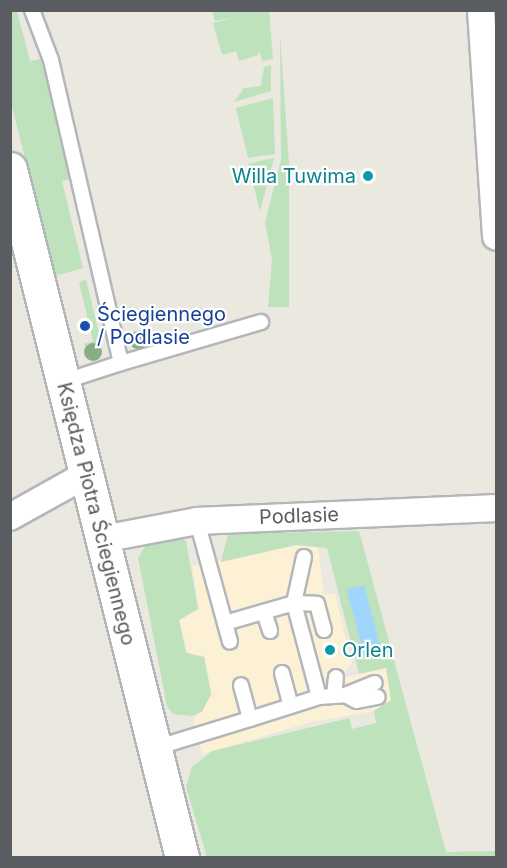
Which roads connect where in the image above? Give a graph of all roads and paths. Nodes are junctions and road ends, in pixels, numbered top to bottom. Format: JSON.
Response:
{"nodes":[{"id":1,"x":32,"y":10,"type":"edge"},
{"id":2,"x":481,"y":10,"type":"edge"},
{"id":3,"x":491,"y":88,"type":"edge"},
{"id":4,"x":10,"y":169,"type":"edge"},
{"id":5,"x":496,"y":237,"type":"edge"},
{"id":6,"x":261,"y":322,"type":"dead end"},
{"id":7,"x":121,"y":363,"type":"junction"},
{"id":8,"x":62,"y":382,"type":"junction"},
{"id":9,"x":85,"y":475,"type":"junction"},
{"id":10,"x":496,"y":508,"type":"edge"},
{"id":11,"x":10,"y":517,"type":"edge"},
{"id":12,"x":197,"y":521,"type":"junction"},
{"id":13,"x":103,"y":539,"type":"junction"},
{"id":14,"x":304,"y":557,"type":"dead end"},
{"id":15,"x":294,"y":603,"type":"junction"},
{"id":16,"x":264,"y":612,"type":"junction"},
{"id":17,"x":225,"y":623,"type":"junction"},
{"id":18,"x":324,"y":630,"type":"dead end"},
{"id":19,"x":270,"y":631,"type":"dead end"},
{"id":20,"x":230,"y":642,"type":"dead end"},
{"id":21,"x":282,"y":674,"type":"dead end"},
{"id":22,"x":336,"y":677,"type":"dead end"},
{"id":23,"x":375,"y":683,"type":"dead end"},
{"id":24,"x":241,"y":685,"type":"dead end"},
{"id":25,"x":339,"y":695,"type":"junction"},
{"id":26,"x":319,"y":697,"type":"junction"},
{"id":27,"x":378,"y":697,"type":"dead end"},
{"id":28,"x":291,"y":706,"type":"junction"},
{"id":29,"x":250,"y":719,"type":"junction"},
{"id":30,"x":155,"y":748,"type":"junction"},
{"id":31,"x":182,"y":858,"type":"edge"}],
"edges":[{"from":1,"to":7,"type":"lane"},
{"from":2,"to":3,"type":"street"},
{"from":3,"to":5,"type":"street"},
{"from":4,"to":8,"type":"street","name":"Księdza Piotra Ściegiennego"},
{"from":6,"to":7,"type":"lane"},
{"from":7,"to":8,"type":"lane"},
{"from":8,"to":9,"type":"street","name":"Księdza Piotra Ściegiennego"},
{"from":9,"to":11,"type":"street"},
{"from":9,"to":13,"type":"street","name":"Księdza Piotra Ściegiennego"},
{"from":10,"to":12,"type":"street","name":"Podlasie"},
{"from":12,"to":13,"type":"street","name":"Podlasie"},
{"from":12,"to":17,"type":"lane"},
{"from":13,"to":30,"type":"street","name":"Księdza Piotra Ściegiennego"},
{"from":14,"to":15,"type":"lane"},
{"from":15,"to":16,"type":"lane"},
{"from":15,"to":18,"type":"lane"},
{"from":15,"to":26,"type":"lane"},
{"from":16,"to":17,"type":"lane"},
{"from":16,"to":19,"type":"lane"},
{"from":17,"to":20,"type":"lane"},
{"from":21,"to":28,"type":"lane"},
{"from":22,"to":25,"type":"lane"},
{"from":23,"to":25,"type":"lane"},
{"from":24,"to":29,"type":"lane"},
{"from":25,"to":26,"type":"lane"},
{"from":25,"to":27,"type":"lane"},
{"from":26,"to":28,"type":"lane"},
{"from":28,"to":29,"type":"lane"},
{"from":29,"to":30,"type":"lane"},
{"from":30,"to":31,"type":"street","name":"Księdza Piotra Ściegiennego"}]}
